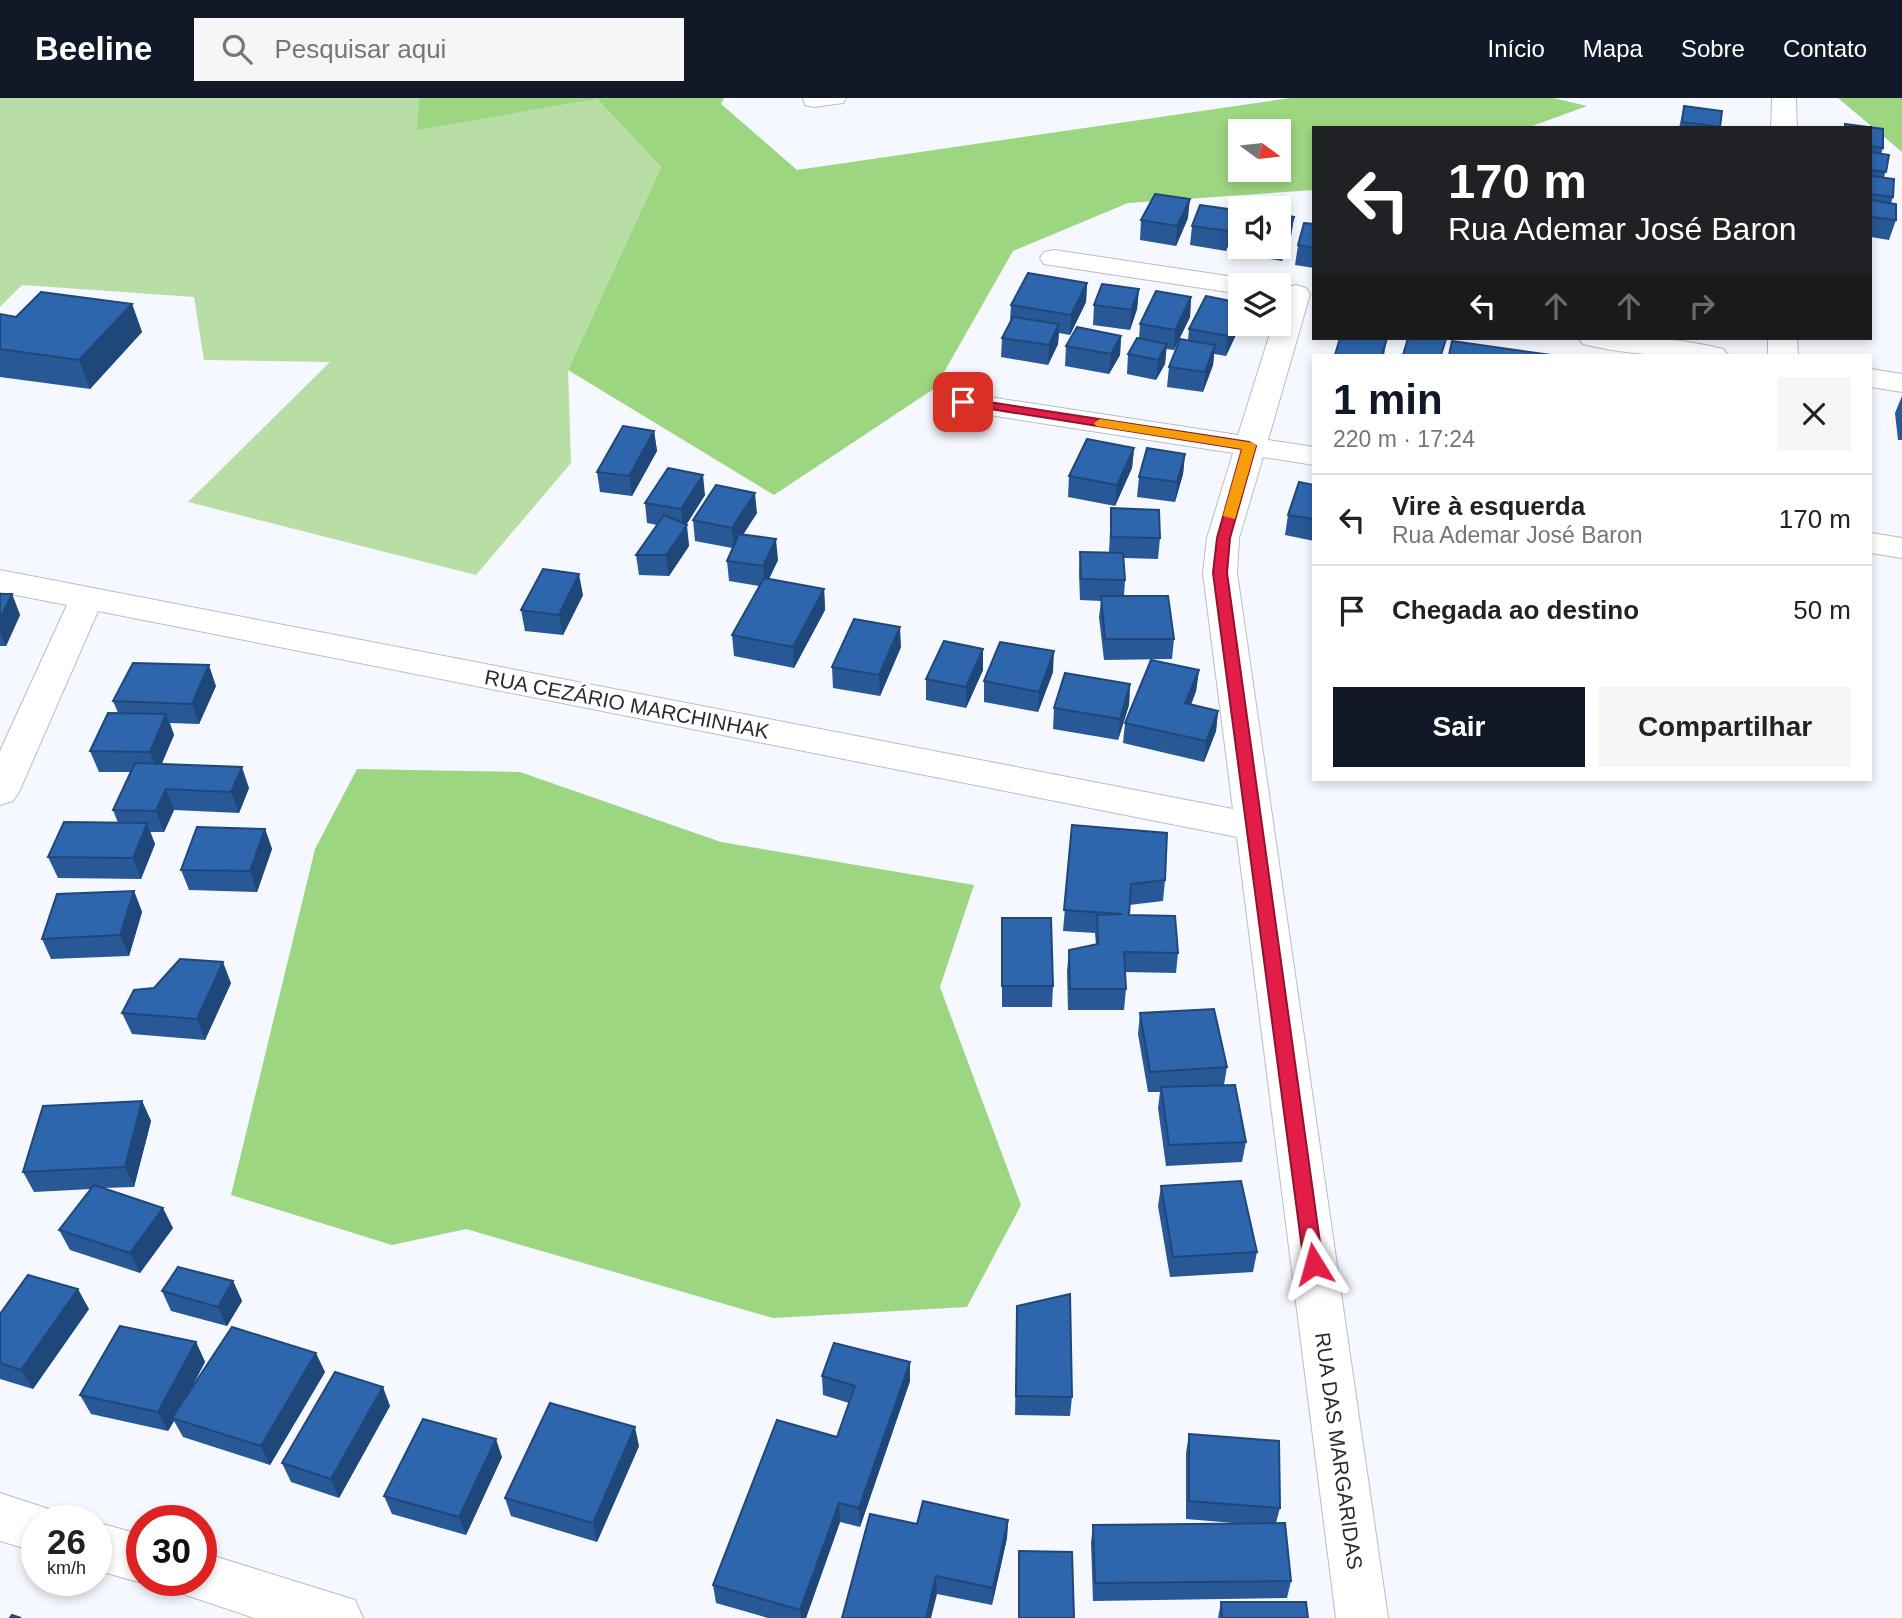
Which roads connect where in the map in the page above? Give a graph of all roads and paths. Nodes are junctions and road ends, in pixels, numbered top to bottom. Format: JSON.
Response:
{"nodes":[{"id":1,"x":1783,"y":98,"type":"edge"},
{"id":2,"x":1784,"y":126,"type":"edge"},
{"id":3,"x":1054,"y":258,"type":"dead end"},
{"id":4,"x":1228,"y":284,"type":"edge"},
{"id":5,"x":1296,"y":294,"type":"edge"},
{"id":6,"x":1607,"y":340,"type":"edge"},
{"id":7,"x":1706,"y":354,"type":"edge"},
{"id":8,"x":1872,"y":379,"type":"edge"},
{"id":9,"x":1902,"y":383,"type":"edge"},
{"id":10,"x":963,"y":402,"type":"dead end"},
{"id":11,"x":1249,"y":446,"type":"junction"},
{"id":12,"x":1312,"y":456,"type":"edge"},
{"id":13,"x":1872,"y":543,"type":"edge"},
{"id":14,"x":1902,"y":548,"type":"edge"},
{"id":15,"x":0,"y":581,"type":"edge"},
{"id":16,"x":87,"y":598,"type":"junction"},
{"id":17,"x":0,"y":792,"type":"edge"},
{"id":18,"x":1255,"y":827,"type":"junction"},
{"id":19,"x":0,"y":1517,"type":"edge"},
{"id":20,"x":21,"y":1523,"type":"edge"},
{"id":21,"x":217,"y":1582,"type":"edge"},
{"id":22,"x":337,"y":1618,"type":"edge"},
{"id":23,"x":1362,"y":1618,"type":"edge"}],
"edges":[{"from":1,"to":2,"type":"street"},
{"from":3,"to":4,"type":"street"},
{"from":5,"to":11,"type":"street","name":"RUA DAS MARGARIDAS"},
{"from":6,"to":7,"type":"street"},
{"from":8,"to":9,"type":"street"},
{"from":10,"to":11,"type":"street"},
{"from":11,"to":12,"type":"street"},
{"from":11,"to":18,"type":"street","name":"RUA DAS MARGARIDAS"},
{"from":13,"to":14,"type":"street"},
{"from":15,"to":16,"type":"street","name":"RUA CEZÁRIO MARCHINHAK"},
{"from":16,"to":17,"type":"street"},
{"from":16,"to":18,"type":"street","name":"RUA CEZÁRIO MARCHINHAK"},
{"from":18,"to":23,"type":"street","name":"RUA DAS MARGARIDAS"},
{"from":19,"to":20,"type":"street"},
{"from":21,"to":22,"type":"street"}]}
